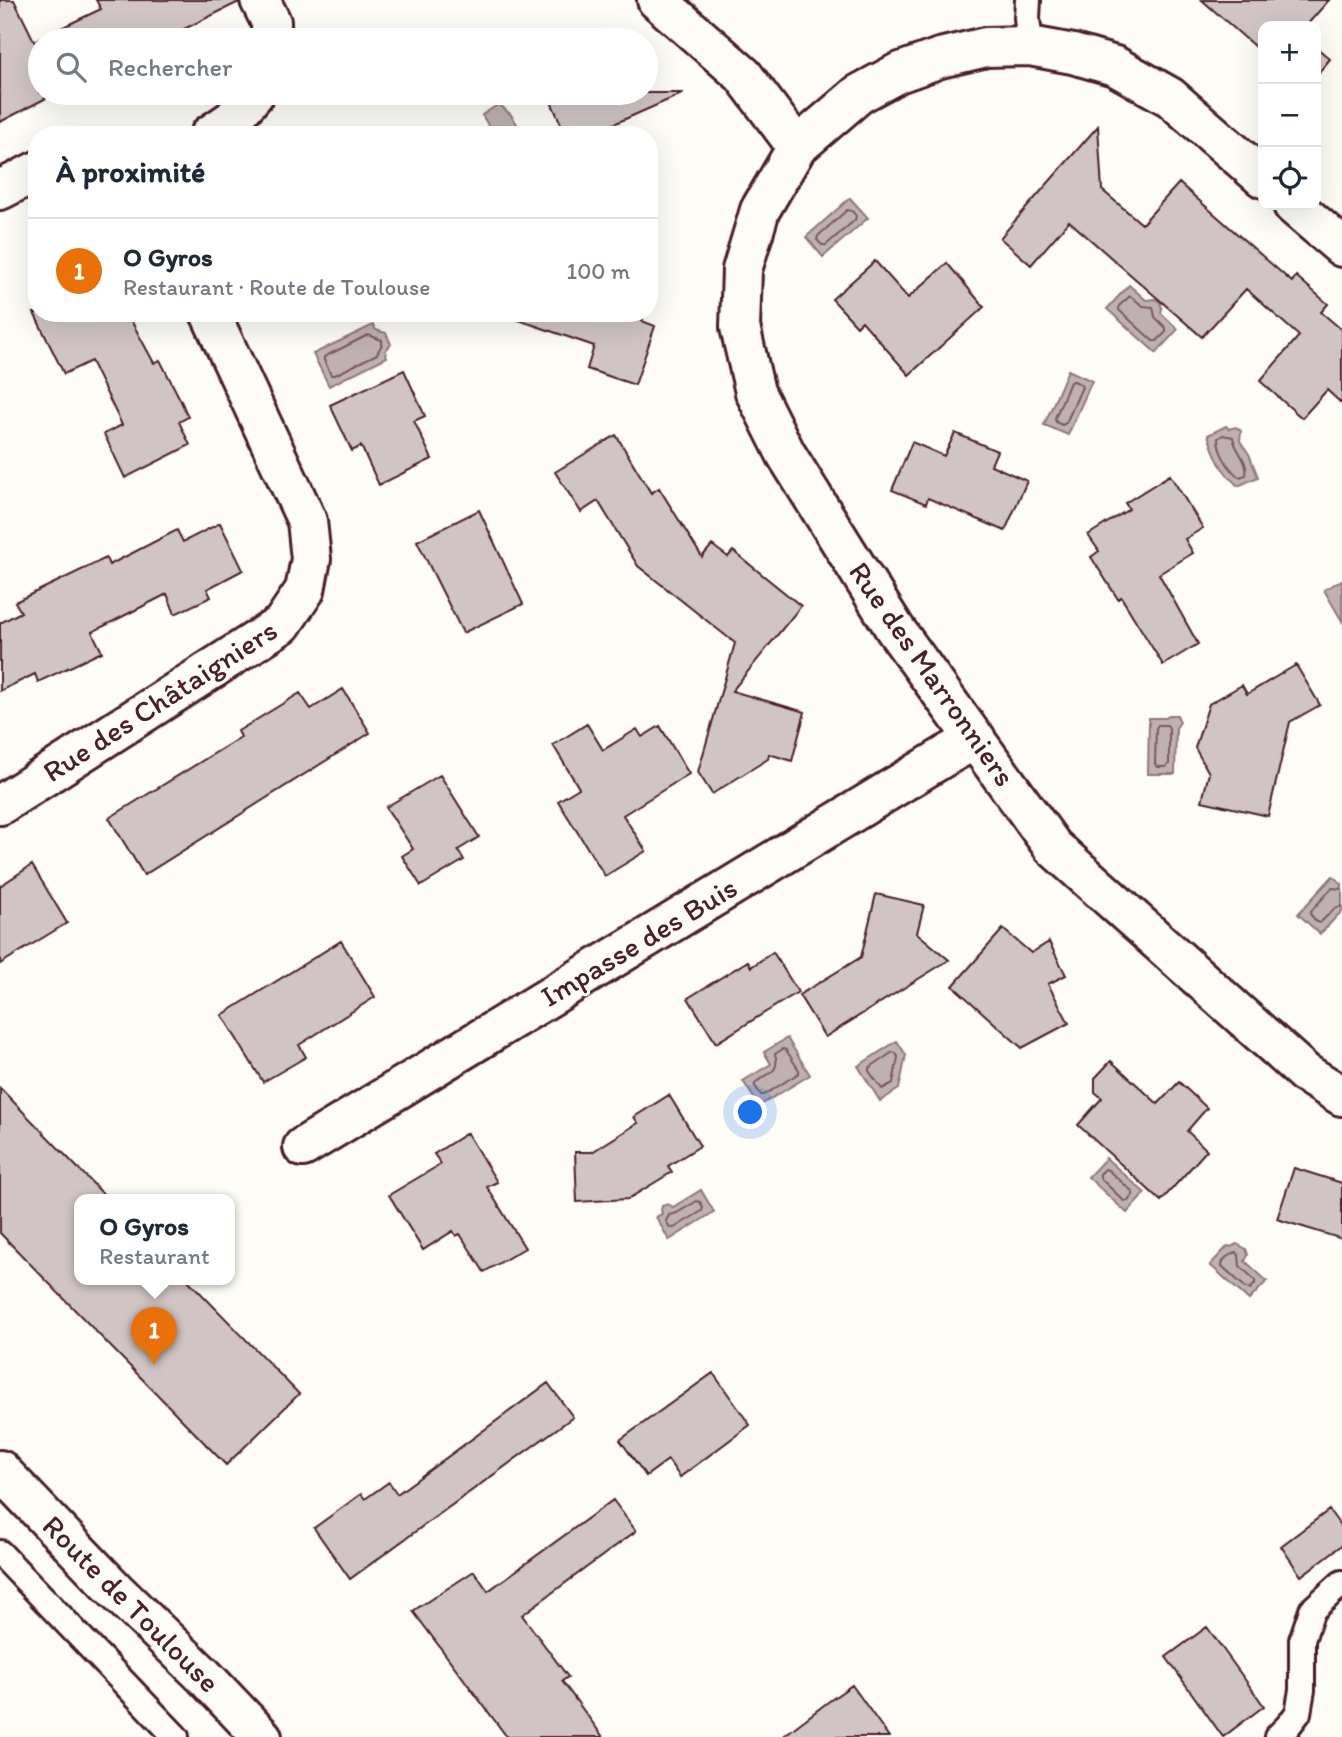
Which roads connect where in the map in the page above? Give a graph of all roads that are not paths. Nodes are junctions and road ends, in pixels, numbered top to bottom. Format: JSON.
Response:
{"nodes":[{"id":1,"x":260,"y":0,"type":"edge"},
{"id":2,"x":657,"y":0,"type":"edge"},
{"id":3,"x":1028,"y":0,"type":"edge"},
{"id":4,"x":271,"y":28,"type":"edge"},
{"id":5,"x":1030,"y":46,"type":"junction"},
{"id":6,"x":245,"y":105,"type":"edge"},
{"id":7,"x":223,"y":126,"type":"edge"},
{"id":8,"x":797,"y":146,"type":"junction"},
{"id":9,"x":1258,"y":174,"type":"edge"},
{"id":10,"x":28,"y":176,"type":"edge"},
{"id":11,"x":0,"y":190,"type":"edge"},
{"id":12,"x":1299,"y":210,"type":"edge"},
{"id":13,"x":1342,"y":247,"type":"edge"},
{"id":14,"x":214,"y":322,"type":"edge"},
{"id":15,"x":976,"y":739,"type":"junction"},
{"id":16,"x":0,"y":804,"type":"edge"},
{"id":17,"x":1342,"y":1096,"type":"edge"},
{"id":18,"x":303,"y":1147,"type":"dead end"},
{"id":19,"x":0,"y":1470,"type":"edge"},
{"id":20,"x":0,"y":1553,"type":"edge"},
{"id":21,"x":1342,"y":1583,"type":"edge"},
{"id":22,"x":176,"y":1737,"type":"edge"},
{"id":23,"x":262,"y":1737,"type":"edge"},
{"id":24,"x":1277,"y":1737,"type":"edge"}],
"edges":[{"from":1,"to":4,"type":"street"},
{"from":2,"to":8,"type":"street"},
{"from":3,"to":5,"type":"lane"},
{"from":5,"to":8,"type":"street","name":"Rue des Marronniers"},
{"from":5,"to":9,"type":"street","name":"Rue des Marronniers"},
{"from":6,"to":7,"type":"street"},
{"from":8,"to":15,"type":"street","name":"Rue des Marronniers"},
{"from":10,"to":11,"type":"street"},
{"from":12,"to":13,"type":"street"},
{"from":14,"to":16,"type":"street","name":"Rue des Châtaigniers"},
{"from":15,"to":17,"type":"street","name":"Rue des Marronniers"},
{"from":15,"to":18,"type":"street","name":"Impasse des Buis"},
{"from":19,"to":23,"type":"street","name":"Route de Toulouse"},
{"from":20,"to":22,"type":"lane"},
{"from":21,"to":24,"type":"lane"}]}
